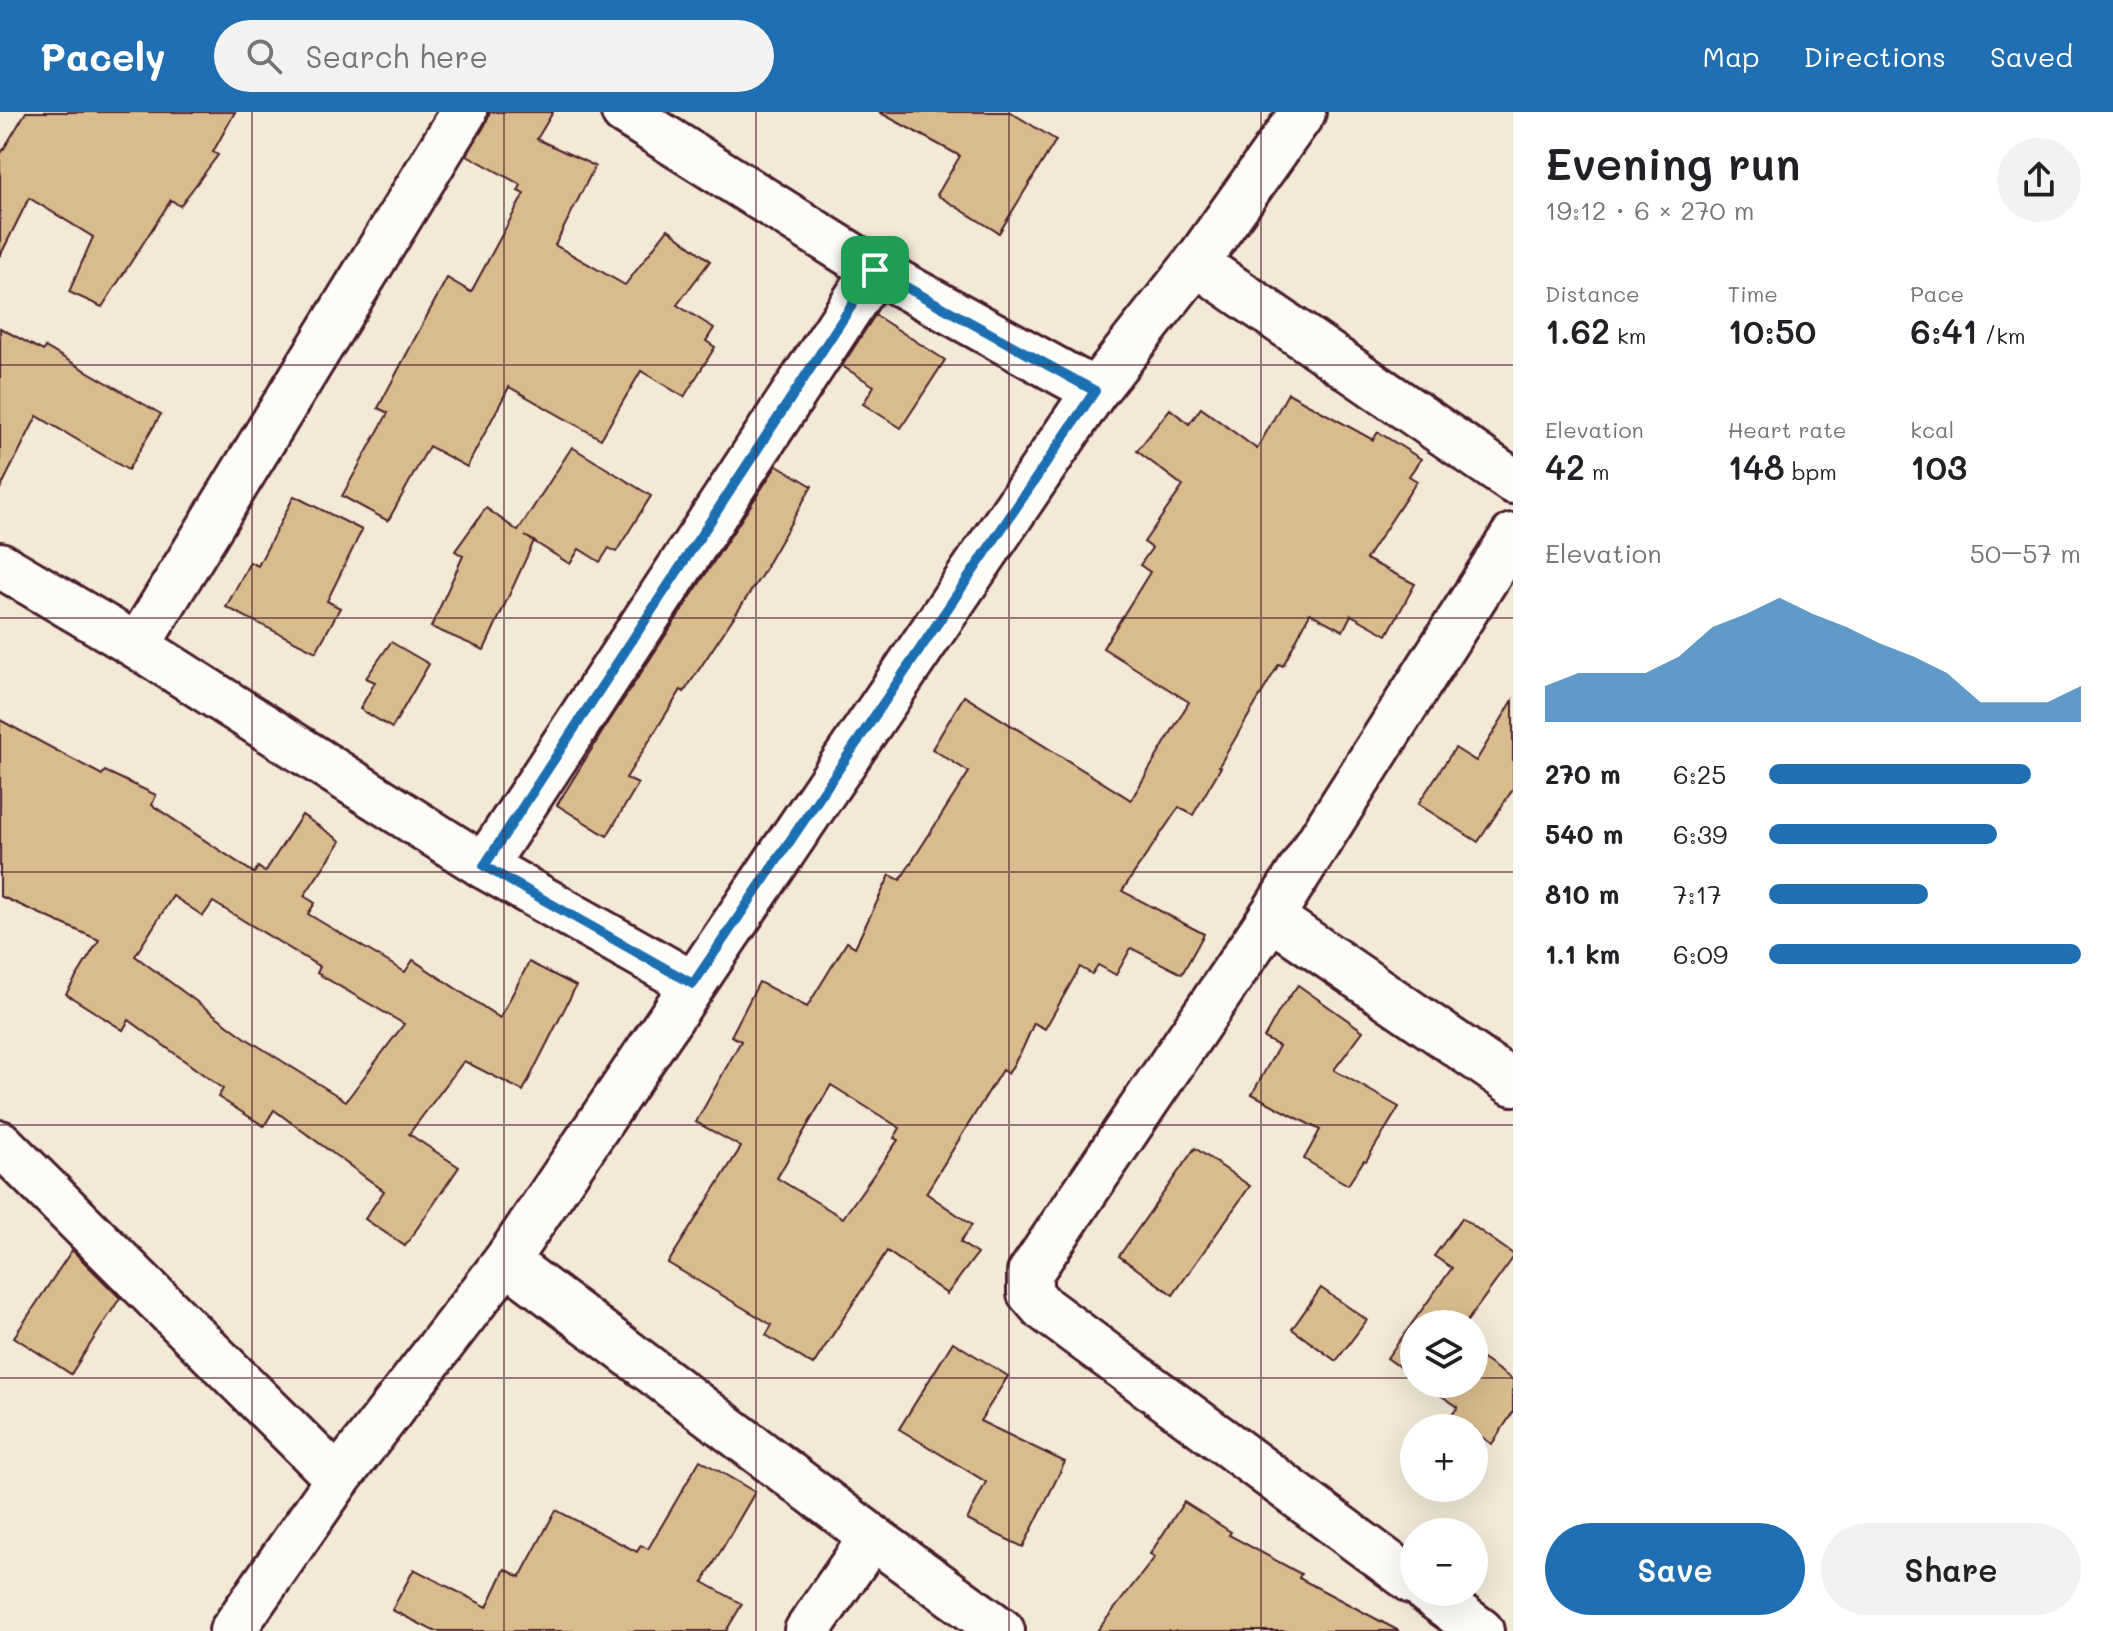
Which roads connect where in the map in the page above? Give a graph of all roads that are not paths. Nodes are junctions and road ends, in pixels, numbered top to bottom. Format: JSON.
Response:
{"nodes":[{"id":1,"x":464,"y":112,"type":"edge"},
{"id":2,"x":624,"y":112,"type":"edge"},
{"id":3,"x":1303,"y":112,"type":"edge"},
{"id":4,"x":1196,"y":263,"type":"junction"},
{"id":5,"x":875,"y":270,"type":"junction"},
{"id":6,"x":1095,"y":391,"type":"junction"},
{"id":7,"x":1513,"y":481,"type":"edge"},
{"id":8,"x":1513,"y":536,"type":"edge"},
{"id":9,"x":0,"y":565,"type":"edge"},
{"id":10,"x":137,"y":646,"type":"junction"},
{"id":11,"x":484,"y":866,"type":"junction"},
{"id":12,"x":1271,"y":917,"type":"junction"},
{"id":13,"x":693,"y":984,"type":"junction"},
{"id":14,"x":1513,"y":1083,"type":"edge"},
{"id":15,"x":0,"y":1143,"type":"edge"},
{"id":16,"x":506,"y":1261,"type":"junction"},
{"id":17,"x":338,"y":1479,"type":"junction"},
{"id":18,"x":872,"y":1537,"type":"junction"},
{"id":19,"x":1400,"y":1572,"type":"edge"},
{"id":20,"x":1447,"y":1606,"type":"edge"},
{"id":21,"x":232,"y":1631,"type":"edge"},
{"id":22,"x":807,"y":1631,"type":"edge"},
{"id":23,"x":1002,"y":1631,"type":"edge"},
{"id":24,"x":1481,"y":1631,"type":"edge"}],
"edges":[{"from":1,"to":10,"type":"street"},
{"from":2,"to":5,"type":"street"},
{"from":3,"to":4,"type":"street"},
{"from":4,"to":6,"type":"street"},
{"from":4,"to":7,"type":"street"},
{"from":5,"to":6,"type":"street"},
{"from":5,"to":11,"type":"street"},
{"from":6,"to":13,"type":"street"},
{"from":8,"to":12,"type":"street"},
{"from":9,"to":10,"type":"street"},
{"from":10,"to":11,"type":"street"},
{"from":11,"to":13,"type":"street"},
{"from":12,"to":14,"type":"street"},
{"from":12,"to":19,"type":"street"},
{"from":13,"to":16,"type":"street"},
{"from":15,"to":17,"type":"street"},
{"from":16,"to":17,"type":"street"},
{"from":16,"to":18,"type":"street"},
{"from":17,"to":21,"type":"street"},
{"from":18,"to":22,"type":"street"},
{"from":18,"to":23,"type":"street"},
{"from":20,"to":24,"type":"street"}]}
